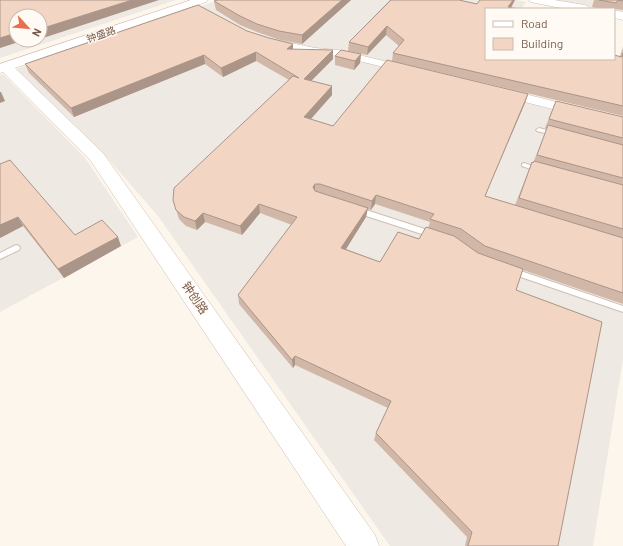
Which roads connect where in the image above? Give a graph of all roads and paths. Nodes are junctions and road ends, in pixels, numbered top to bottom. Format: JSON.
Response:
{"nodes":[{"id":1,"x":536,"y":0,"type":"edge"},
{"id":2,"x":200,"y":5,"type":"edge"},
{"id":3,"x":580,"y":8,"type":"edge"},
{"id":4,"x":259,"y":38,"type":"edge"},
{"id":5,"x":3,"y":68,"type":"edge"},
{"id":6,"x":415,"y":72,"type":"edge"},
{"id":7,"x":492,"y":90,"type":"edge"},
{"id":8,"x":584,"y":113,"type":"edge"},
{"id":9,"x":540,"y":130,"type":"dead end"},
{"id":10,"x":562,"y":136,"type":"edge"},
{"id":11,"x":524,"y":165,"type":"dead end"},
{"id":12,"x":547,"y":172,"type":"edge"},
{"id":13,"x":346,"y":206,"type":"edge"},
{"id":14,"x":441,"y":237,"type":"edge"},
{"id":15,"x":16,"y":248,"type":"dead end"},
{"id":16,"x":0,"y":256,"type":"edge"},
{"id":17,"x":507,"y":269,"type":"edge"},
{"id":18,"x":623,"y":309,"type":"edge"},
{"id":19,"x":364,"y":546,"type":"edge"}],
"edges":[{"from":1,"to":3,"type":"street"},
{"from":2,"to":5,"type":"street","name":"钟盛路"},
{"from":4,"to":6,"type":"street"},
{"from":5,"to":19,"type":"street","name":"钟创路"},
{"from":7,"to":8,"type":"street"},
{"from":9,"to":10,"type":"lane"},
{"from":11,"to":12,"type":"lane"},
{"from":13,"to":14,"type":"lane"},
{"from":15,"to":16,"type":"lane"},
{"from":17,"to":18,"type":"lane"}]}
